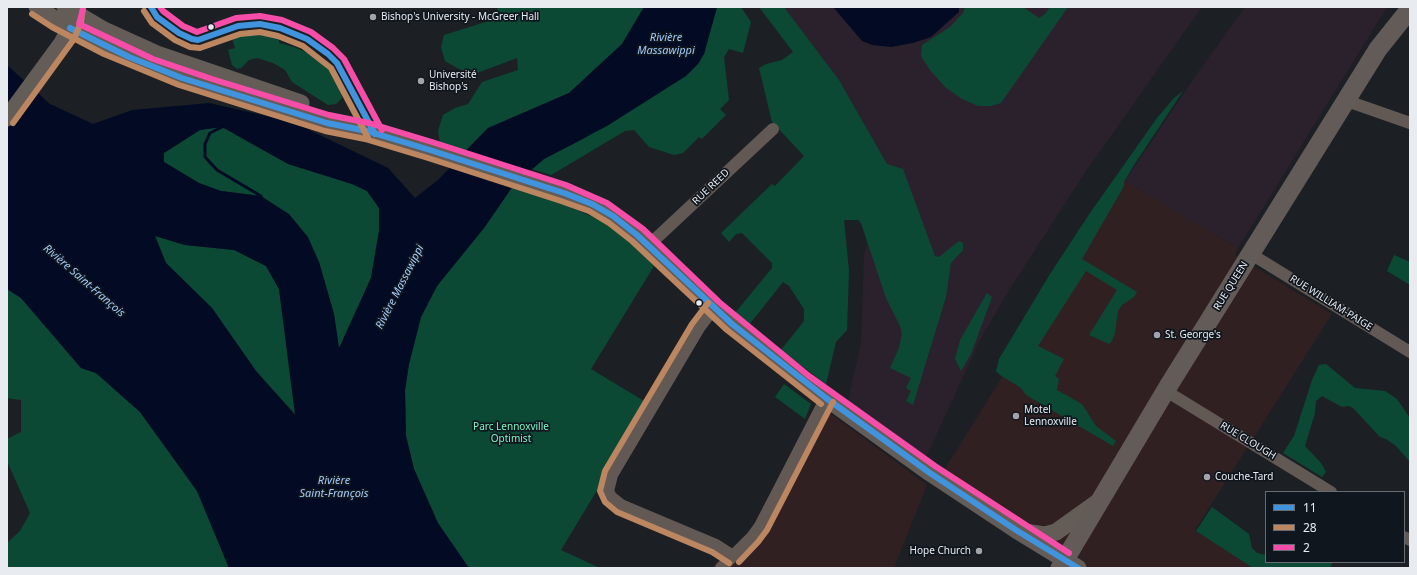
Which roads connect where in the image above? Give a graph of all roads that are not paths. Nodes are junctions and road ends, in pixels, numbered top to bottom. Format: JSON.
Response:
{"nodes":[{"id":1,"x":37,"y":7,"type":"edge"},
{"id":2,"x":1410,"y":9,"type":"edge"},
{"id":3,"x":70,"y":16,"type":"edge"},
{"id":4,"x":1347,"y":101,"type":"junction"},
{"id":5,"x":7,"y":118,"type":"edge"},
{"id":6,"x":1410,"y":123,"type":"edge"},
{"id":7,"x":773,"y":129,"type":"dead end"},
{"id":8,"x":650,"y":245,"type":"junction"},
{"id":9,"x":1251,"y":254,"type":"junction"},
{"id":10,"x":714,"y":308,"type":"junction"},
{"id":11,"x":1410,"y":352,"type":"edge"},
{"id":12,"x":1166,"y":391,"type":"junction"},
{"id":13,"x":826,"y":398,"type":"junction"},
{"id":14,"x":1329,"y":491,"type":"edge"},
{"id":15,"x":1100,"y":500,"type":"junction"},
{"id":16,"x":1016,"y":530,"type":"junction"},
{"id":17,"x":733,"y":556,"type":"junction"},
{"id":18,"x":1068,"y":565,"type":"edge"},
{"id":19,"x":721,"y":568,"type":"edge"}],
"edges":[{"from":1,"to":3,"type":"main road"},
{"from":2,"to":4,"type":"main road","name":"RUE QUEEN"},
{"from":3,"to":5,"type":"main road"},
{"from":3,"to":8,"type":"main road"},
{"from":4,"to":6,"type":"street"},
{"from":4,"to":9,"type":"main road","name":"RUE QUEEN"},
{"from":7,"to":8,"type":"street","name":"RUE REED"},
{"from":8,"to":10,"type":"main road"},
{"from":9,"to":11,"type":"street","name":"RUE WILLIAM-PAIGE"},
{"from":9,"to":12,"type":"main road","name":"RUE QUEEN"},
{"from":10,"to":13,"type":"main road"},
{"from":10,"to":17,"type":"street"},
{"from":12,"to":14,"type":"street","name":"RUE CLOUGH"},
{"from":12,"to":15,"type":"main road","name":"RUE QUEEN"},
{"from":13,"to":16,"type":"main road"},
{"from":13,"to":17,"type":"street"},
{"from":15,"to":16,"type":"main road"},
{"from":15,"to":18,"type":"main road","name":"RUE QUEEN"},
{"from":16,"to":18,"type":"main road"},
{"from":17,"to":19,"type":"street"}]}
